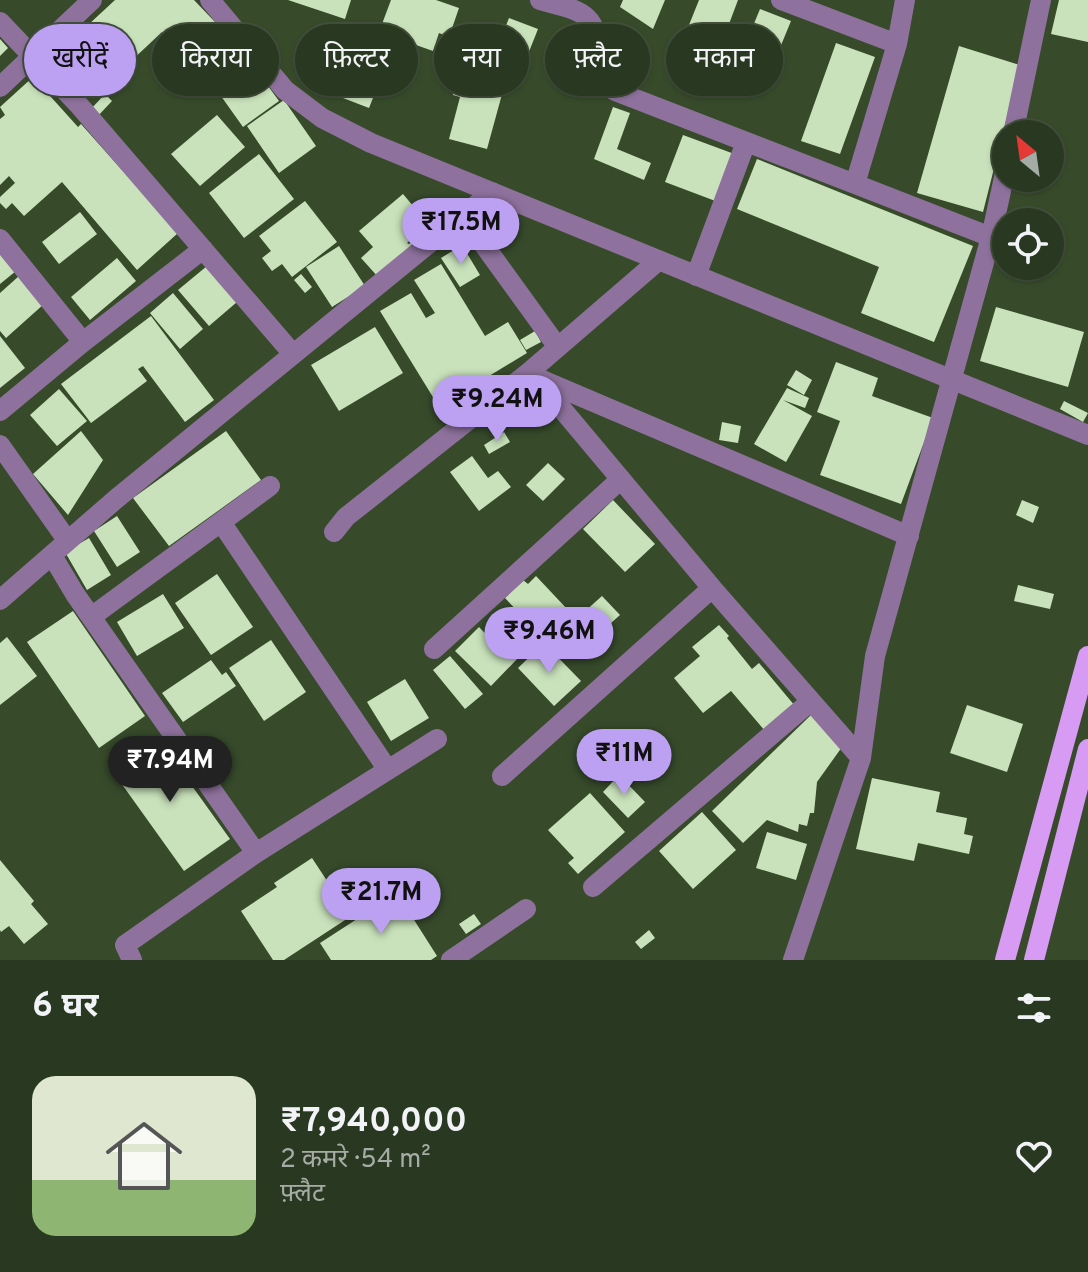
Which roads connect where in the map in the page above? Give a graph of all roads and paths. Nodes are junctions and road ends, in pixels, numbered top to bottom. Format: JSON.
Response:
{"nodes":[{"id":1,"x":92,"y":0,"type":"edge"},
{"id":2,"x":210,"y":0,"type":"edge"},
{"id":3,"x":540,"y":0,"type":"edge"},
{"id":4,"x":781,"y":0,"type":"edge"},
{"id":5,"x":905,"y":0,"type":"edge"},
{"id":6,"x":1041,"y":0,"type":"edge"},
{"id":7,"x":0,"y":22,"type":"edge"},
{"id":8,"x":67,"y":24,"type":"edge"},
{"id":9,"x":897,"y":44,"type":"junction"},
{"id":10,"x":24,"y":47,"type":"edge"},
{"id":11,"x":24,"y":65,"type":"edge"},
{"id":12,"x":0,"y":87,"type":"edge"},
{"id":13,"x":70,"y":96,"type":"edge"},
{"id":14,"x":1016,"y":120,"type":"edge"},
{"id":15,"x":746,"y":142,"type":"junction"},
{"id":16,"x":855,"y":184,"type":"junction"},
{"id":17,"x":492,"y":192,"type":"junction"},
{"id":18,"x":1001,"y":192,"type":"edge"},
{"id":19,"x":463,"y":216,"type":"junction"},
{"id":20,"x":991,"y":237,"type":"junction"},
{"id":21,"x":0,"y":239,"type":"edge"},
{"id":22,"x":203,"y":249,"type":"junction"},
{"id":23,"x":658,"y":261,"type":"junction"},
{"id":24,"x":696,"y":276,"type":"junction"},
{"id":25,"x":83,"y":342,"type":"junction"},
{"id":26,"x":557,"y":346,"type":"junction"},
{"id":27,"x":293,"y":354,"type":"junction"},
{"id":28,"x":532,"y":376,"type":"junction"},
{"id":29,"x":952,"y":381,"type":"junction"},
{"id":30,"x":0,"y":411,"type":"edge"},
{"id":31,"x":1088,"y":435,"type":"edge"},
{"id":32,"x":0,"y":445,"type":"edge"},
{"id":33,"x":621,"y":479,"type":"junction"},
{"id":34,"x":270,"y":486,"type":"dead end"},
{"id":35,"x":221,"y":522,"type":"junction"},
{"id":36,"x":334,"y":532,"type":"dead end"},
{"id":37,"x":909,"y":536,"type":"junction"},
{"id":38,"x":67,"y":540,"type":"junction"},
{"id":39,"x":53,"y":557,"type":"junction"},
{"id":40,"x":712,"y":588,"type":"junction"},
{"id":41,"x":0,"y":600,"type":"edge"},
{"id":42,"x":91,"y":617,"type":"junction"},
{"id":43,"x":434,"y":649,"type":"dead end"},
{"id":44,"x":1088,"y":656,"type":"edge"},
{"id":45,"x":811,"y":701,"type":"junction"},
{"id":46,"x":437,"y":739,"type":"dead end"},
{"id":47,"x":1088,"y":749,"type":"edge"},
{"id":48,"x":861,"y":758,"type":"junction"},
{"id":49,"x":388,"y":770,"type":"junction"},
{"id":50,"x":502,"y":776,"type":"dead end"},
{"id":51,"x":256,"y":853,"type":"junction"},
{"id":52,"x":593,"y":887,"type":"dead end"},
{"id":53,"x":526,"y":909,"type":"dead end"},
{"id":54,"x":132,"y":960,"type":"edge"},
{"id":55,"x":451,"y":960,"type":"edge"},
{"id":56,"x":793,"y":960,"type":"edge"},
{"id":57,"x":1005,"y":960,"type":"edge"},
{"id":58,"x":1034,"y":960,"type":"edge"}],
"edges":[{"from":1,"to":8,"type":"street"},
{"from":2,"to":17,"type":"street"},
{"from":3,"to":15,"type":"street"},
{"from":4,"to":9,"type":"street"},
{"from":5,"to":9,"type":"street"},
{"from":6,"to":14,"type":"street"},
{"from":7,"to":10,"type":"street"},
{"from":9,"to":16,"type":"street"},
{"from":11,"to":12,"type":"street"},
{"from":13,"to":22,"type":"street"},
{"from":15,"to":16,"type":"street"},
{"from":15,"to":24,"type":"street"},
{"from":16,"to":20,"type":"street"},
{"from":17,"to":19,"type":"street"},
{"from":17,"to":23,"type":"street"},
{"from":18,"to":20,"type":"street"},
{"from":19,"to":26,"type":"street"},
{"from":19,"to":27,"type":"street"},
{"from":20,"to":29,"type":"street"},
{"from":21,"to":25,"type":"street"},
{"from":22,"to":25,"type":"street"},
{"from":22,"to":27,"type":"street"},
{"from":23,"to":24,"type":"street"},
{"from":23,"to":26,"type":"street"},
{"from":24,"to":29,"type":"street"},
{"from":25,"to":30,"type":"street"},
{"from":26,"to":28,"type":"street"},
{"from":27,"to":38,"type":"street"},
{"from":28,"to":33,"type":"street"},
{"from":28,"to":36,"type":"street"},
{"from":28,"to":37,"type":"street"},
{"from":29,"to":31,"type":"street"},
{"from":29,"to":37,"type":"street"},
{"from":32,"to":38,"type":"street"},
{"from":33,"to":40,"type":"street"},
{"from":33,"to":43,"type":"street"},
{"from":34,"to":35,"type":"street"},
{"from":35,"to":42,"type":"street"},
{"from":35,"to":49,"type":"street"},
{"from":37,"to":48,"type":"street"},
{"from":38,"to":39,"type":"street"},
{"from":39,"to":41,"type":"street"},
{"from":39,"to":42,"type":"street"},
{"from":40,"to":45,"type":"street"},
{"from":40,"to":50,"type":"street"},
{"from":42,"to":51,"type":"street"},
{"from":44,"to":57,"type":"main road"},
{"from":45,"to":48,"type":"street"},
{"from":45,"to":52,"type":"street"},
{"from":46,"to":49,"type":"street"},
{"from":47,"to":58,"type":"main road"},
{"from":48,"to":56,"type":"street"},
{"from":49,"to":51,"type":"street"},
{"from":51,"to":54,"type":"street"},
{"from":53,"to":55,"type":"street"}]}
